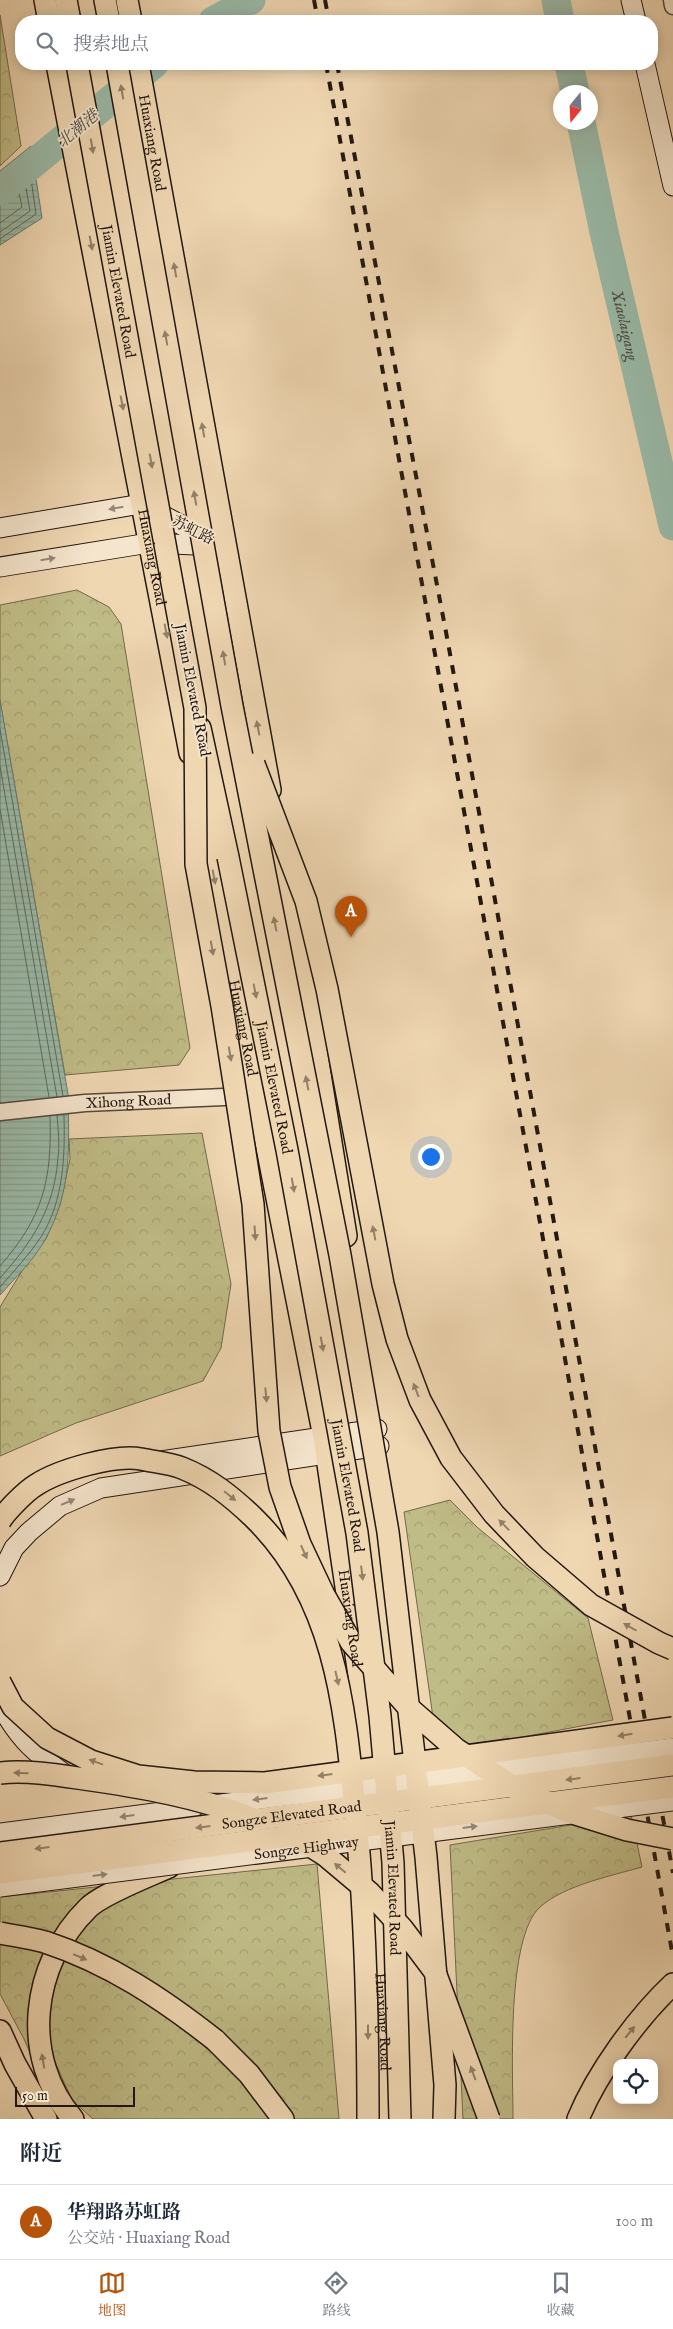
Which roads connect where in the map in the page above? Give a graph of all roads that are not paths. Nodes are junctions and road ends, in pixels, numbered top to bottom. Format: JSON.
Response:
{"nodes":[{"id":1,"x":45,"y":0,"type":"edge"},
{"id":2,"x":66,"y":0,"type":"edge"},
{"id":3,"x":105,"y":0,"type":"edge"},
{"id":4,"x":631,"y":0,"type":"edge"},
{"id":5,"x":672,"y":0,"type":"edge"},
{"id":6,"x":673,"y":6,"type":"edge"},
{"id":7,"x":48,"y":15,"type":"edge"},
{"id":8,"x":69,"y":15,"type":"edge"},
{"id":9,"x":108,"y":15,"type":"edge"},
{"id":10,"x":635,"y":15,"type":"edge"},
{"id":11,"x":58,"y":70,"type":"edge"},
{"id":12,"x":78,"y":70,"type":"edge"},
{"id":13,"x":118,"y":70,"type":"edge"},
{"id":14,"x":139,"y":70,"type":"edge"},
{"id":15,"x":646,"y":70,"type":"edge"},
{"id":16,"x":673,"y":186,"type":"edge"},
{"id":17,"x":141,"y":504,"type":"junction"},
{"id":18,"x":0,"y":528,"type":"edge"},
{"id":19,"x":149,"y":544,"type":"junction"},
{"id":20,"x":224,"y":546,"type":"junction"},
{"id":21,"x":0,"y":567,"type":"edge"},
{"id":22,"x":232,"y":706,"type":"junction"},
{"id":23,"x":196,"y":708,"type":"junction"},
{"id":24,"x":257,"y":1096,"type":"junction"},
{"id":25,"x":0,"y":1112,"type":"edge"},
{"id":26,"x":378,"y":1438,"type":"junction"},
{"id":27,"x":325,"y":1445,"type":"junction"},
{"id":28,"x":8,"y":1516,"type":"edge"},
{"id":29,"x":0,"y":1531,"type":"edge"},
{"id":30,"x":0,"y":1576,"type":"edge"},
{"id":31,"x":673,"y":1649,"type":"edge"},
{"id":32,"x":0,"y":1682,"type":"edge"},
{"id":33,"x":0,"y":1704,"type":"edge"},
{"id":34,"x":673,"y":1728,"type":"edge"},
{"id":35,"x":673,"y":1748,"type":"edge"},
{"id":36,"x":673,"y":1765,"type":"edge"},
{"id":37,"x":0,"y":1773,"type":"edge"},
{"id":38,"x":673,"y":1788,"type":"edge"},
{"id":39,"x":673,"y":1801,"type":"edge"},
{"id":40,"x":193,"y":1808,"type":"junction"},
{"id":41,"x":0,"y":1833,"type":"edge"},
{"id":42,"x":673,"y":1839,"type":"edge"},
{"id":43,"x":0,"y":1853,"type":"edge"},
{"id":44,"x":172,"y":1866,"type":"junction"},
{"id":45,"x":0,"y":1873,"type":"edge"},
{"id":46,"x":0,"y":1887,"type":"edge"},
{"id":47,"x":0,"y":1932,"type":"edge"},
{"id":48,"x":673,"y":1984,"type":"edge"},
{"id":49,"x":0,"y":2031,"type":"edge"},
{"id":50,"x":46,"y":2119,"type":"edge"},
{"id":51,"x":73,"y":2119,"type":"edge"},
{"id":52,"x":282,"y":2119,"type":"edge"},
{"id":53,"x":368,"y":2119,"type":"edge"},
{"id":54,"x":387,"y":2119,"type":"edge"},
{"id":55,"x":400,"y":2119,"type":"edge"},
{"id":56,"x":444,"y":2119,"type":"edge"},
{"id":57,"x":452,"y":2119,"type":"edge"},
{"id":58,"x":490,"y":2119,"type":"edge"},
{"id":59,"x":578,"y":2119,"type":"edge"}],
"edges":[{"from":1,"to":7,"type":"main road"},
{"from":2,"to":8,"type":"main road"},
{"from":3,"to":9,"type":"main road"},
{"from":4,"to":10,"type":"main road"},
{"from":5,"to":6,"type":"street"},
{"from":11,"to":17,"type":"main road","name":"Huaxiang Road","one_way":true},
{"from":12,"to":23,"type":"main road","name":"Jiamin Elevated Road","one_way":true,"bridge":true},
{"from":22,"to":13,"type":"main road","name":"Jiamin Elevated Road","one_way":true,"bridge":true},
{"from":20,"to":14,"type":"main road","name":"Huaxiang Road","one_way":true},
{"from":15,"to":16,"type":"main road"},
{"from":17,"to":18,"type":"main road","one_way":true},
{"from":17,"to":19,"type":"main road","name":"Huaxiang Road"},
{"from":17,"to":20,"type":"main road","name":"苏虹路"},
{"from":19,"to":20,"type":"main road","name":"苏虹路"},
{"from":21,"to":19,"type":"main road","name":"苏虹路","one_way":true},
{"from":19,"to":24,"type":"main road","name":"Huaxiang Road","one_way":true},
{"from":26,"to":20,"type":"main road","name":"Huaxiang Road","one_way":true},
{"from":31,"to":22,"type":"main road","one_way":true,"bridge":true},
{"from":56,"to":22,"type":"main road","name":"Jiamin Elevated Road","one_way":true,"bridge":true},
{"from":23,"to":42,"type":"main road","one_way":true,"bridge":true},
{"from":23,"to":55,"type":"main road","name":"Jiamin Elevated Road","one_way":true,"bridge":true},
{"from":24,"to":25,"type":"street","name":"Xihong Road"},
{"from":24,"to":27,"type":"main road","name":"Huaxiang Road"},
{"from":26,"to":27,"type":"main road"},
{"from":26,"to":57,"type":"main road","name":"Huaxiang Road"},
{"from":27,"to":28,"type":"main road"},
{"from":30,"to":27,"type":"main road","one_way":true},
{"from":27,"to":54,"type":"main road","name":"Huaxiang Road"},
{"from":28,"to":29,"type":"main road"},
{"from":28,"to":53,"type":"main road","one_way":true,"bridge":true},
{"from":34,"to":32,"type":"main road","one_way":true,"bridge":true},
{"from":33,"to":40,"type":"main road","bridge":true},
{"from":35,"to":40,"type":"main road","one_way":true,"bridge":true},
{"from":36,"to":43,"type":"main road","name":"Songze Elevated Road","one_way":true,"bridge":true},
{"from":58,"to":37,"type":"main road","one_way":true,"bridge":true},
{"from":38,"to":45,"type":"main road","name":"Songze Elevated Road","bridge":true},
{"from":44,"to":39,"type":"main road","name":"Songze Highway","one_way":true,"bridge":true},
{"from":40,"to":41,"type":"main road","one_way":true},
{"from":46,"to":44,"type":"main road","name":"Songze Highway","one_way":true,"bridge":true},
{"from":51,"to":44,"type":"main road","one_way":true,"bridge":true},
{"from":47,"to":52,"type":"main road","one_way":true,"bridge":true},
{"from":59,"to":48,"type":"main road","one_way":true},
{"from":49,"to":50,"type":"main road"}]}
